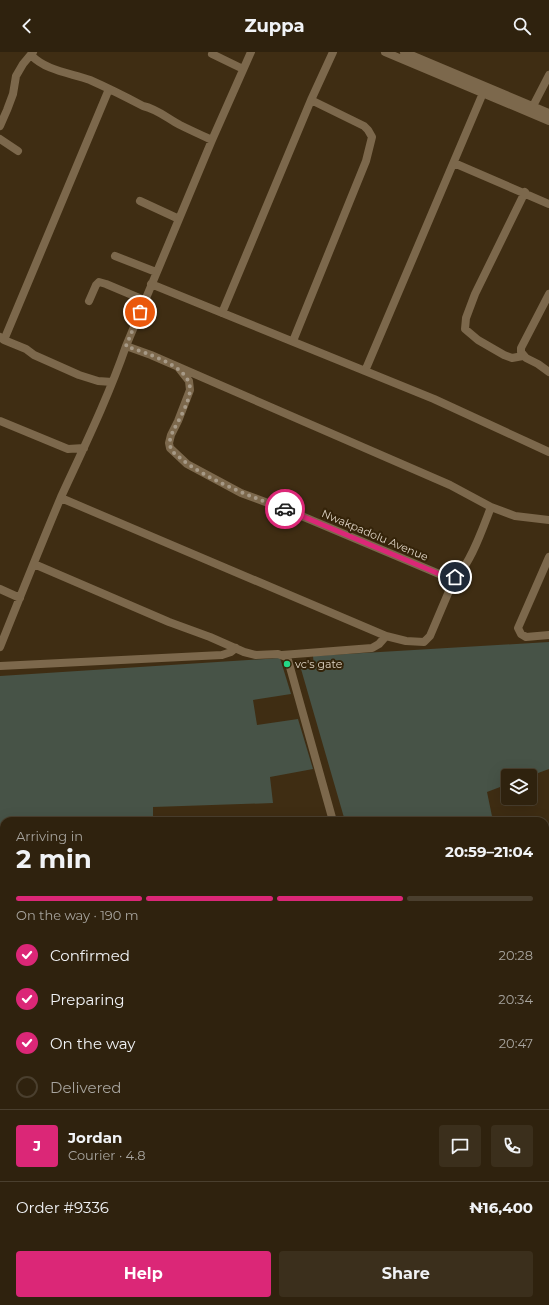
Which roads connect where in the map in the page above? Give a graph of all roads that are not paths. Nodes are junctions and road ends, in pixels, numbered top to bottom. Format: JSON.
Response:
{"nodes":[{"id":1,"x":251,"y":52,"type":"edge"},
{"id":2,"x":333,"y":52,"type":"edge"},
{"id":3,"x":385,"y":52,"type":"edge"},
{"id":4,"x":404,"y":52,"type":"edge"},
{"id":5,"x":32,"y":53,"type":"edge"},
{"id":6,"x":212,"y":54,"type":"dead end"},
{"id":7,"x":243,"y":69,"type":"junction"},
{"id":8,"x":549,"y":75,"type":"edge"},
{"id":9,"x":108,"y":89,"type":"junction"},
{"id":10,"x":483,"y":93,"type":"junction"},
{"id":11,"x":311,"y":100,"type":"junction"},
{"id":12,"x":533,"y":106,"type":"junction"},
{"id":13,"x":549,"y":113,"type":"edge"},
{"id":14,"x":549,"y":121,"type":"edge"},
{"id":15,"x":0,"y":126,"type":"edge"},
{"id":16,"x":0,"y":139,"type":"edge"},
{"id":17,"x":212,"y":140,"type":"junction"},
{"id":18,"x":18,"y":151,"type":"dead end"},
{"id":19,"x":454,"y":163,"type":"junction"},
{"id":20,"x":525,"y":192,"type":"junction"},
{"id":21,"x":140,"y":201,"type":"dead end"},
{"id":22,"x":549,"y":204,"type":"edge"},
{"id":23,"x":179,"y":219,"type":"junction"},
{"id":24,"x":115,"y":256,"type":"dead end"},
{"id":25,"x":156,"y":272,"type":"junction"},
{"id":26,"x":151,"y":284,"type":"junction"},
{"id":27,"x":549,"y":294,"type":"edge"},
{"id":28,"x":144,"y":300,"type":"junction"},
{"id":29,"x":89,"y":301,"type":"dead end"},
{"id":30,"x":222,"y":313,"type":"junction"},
{"id":31,"x":2,"y":338,"type":"edge"},
{"id":32,"x":293,"y":342,"type":"junction"},
{"id":33,"x":126,"y":346,"type":"junction"},
{"id":34,"x":523,"y":356,"type":"junction"},
{"id":35,"x":178,"y":367,"type":"junction"},
{"id":36,"x":365,"y":371,"type":"junction"},
{"id":37,"x":549,"y":372,"type":"edge"},
{"id":38,"x":112,"y":382,"type":"junction"},
{"id":39,"x":0,"y":420,"type":"edge"},
{"id":40,"x":84,"y":448,"type":"junction"},
{"id":41,"x":549,"y":452,"type":"edge"},
{"id":42,"x":61,"y":498,"type":"junction"},
{"id":43,"x":491,"y":507,"type":"junction"},
{"id":44,"x":549,"y":520,"type":"edge"},
{"id":45,"x":549,"y":557,"type":"edge"},
{"id":46,"x":34,"y":564,"type":"junction"},
{"id":47,"x":455,"y":577,"type":"junction"},
{"id":48,"x":0,"y":589,"type":"edge"},
{"id":49,"x":20,"y":598,"type":"junction"},
{"id":50,"x":549,"y":635,"type":"edge"},
{"id":51,"x":386,"y":636,"type":"junction"},
{"id":52,"x":0,"y":647,"type":"edge"},
{"id":53,"x":236,"y":648,"type":"junction"},
{"id":54,"x":282,"y":655,"type":"junction"},
{"id":55,"x":0,"y":666,"type":"edge"},
{"id":56,"x":332,"y":817,"type":"edge"}],
"edges":[{"from":1,"to":7,"type":"street"},
{"from":2,"to":11,"type":"street"},
{"from":3,"to":10,"type":"street"},
{"from":4,"to":12,"type":"street"},
{"from":5,"to":9,"type":"street"},
{"from":5,"to":15,"type":"street"},
{"from":6,"to":7,"type":"street"},
{"from":7,"to":17,"type":"street"},
{"from":8,"to":12,"type":"street"},
{"from":9,"to":17,"type":"street"},
{"from":9,"to":31,"type":"street"},
{"from":10,"to":14,"type":"street"},
{"from":10,"to":19,"type":"street"},
{"from":11,"to":30,"type":"street"},
{"from":11,"to":32,"type":"street"},
{"from":12,"to":13,"type":"street"},
{"from":16,"to":18,"type":"street"},
{"from":17,"to":23,"type":"street"},
{"from":19,"to":20,"type":"street"},
{"from":19,"to":36,"type":"street"},
{"from":20,"to":22,"type":"street"},
{"from":20,"to":34,"type":"street"},
{"from":21,"to":23,"type":"street"},
{"from":23,"to":25,"type":"street"},
{"from":24,"to":25,"type":"street"},
{"from":25,"to":26,"type":"street"},
{"from":26,"to":28,"type":"street"},
{"from":26,"to":30,"type":"street"},
{"from":27,"to":34,"type":"street"},
{"from":28,"to":29,"type":"street"},
{"from":28,"to":33,"type":"street"},
{"from":30,"to":32,"type":"street"},
{"from":31,"to":38,"type":"street"},
{"from":32,"to":36,"type":"street"},
{"from":33,"to":35,"type":"street"},
{"from":33,"to":38,"type":"street"},
{"from":34,"to":37,"type":"street"},
{"from":35,"to":43,"type":"street"},
{"from":35,"to":47,"type":"street","name":"Nwakpadolu Avenue"},
{"from":36,"to":41,"type":"street"},
{"from":38,"to":40,"type":"street"},
{"from":39,"to":40,"type":"street"},
{"from":40,"to":42,"type":"street"},
{"from":42,"to":46,"type":"street"},
{"from":42,"to":51,"type":"street"},
{"from":43,"to":44,"type":"street"},
{"from":43,"to":47,"type":"street"},
{"from":45,"to":50,"type":"street"},
{"from":46,"to":49,"type":"street"},
{"from":46,"to":53,"type":"street"},
{"from":47,"to":51,"type":"street"},
{"from":48,"to":49,"type":"street"},
{"from":49,"to":52,"type":"street"},
{"from":51,"to":54,"type":"street"},
{"from":53,"to":54,"type":"street"},
{"from":53,"to":55,"type":"street"},
{"from":54,"to":56,"type":"street"}]}
